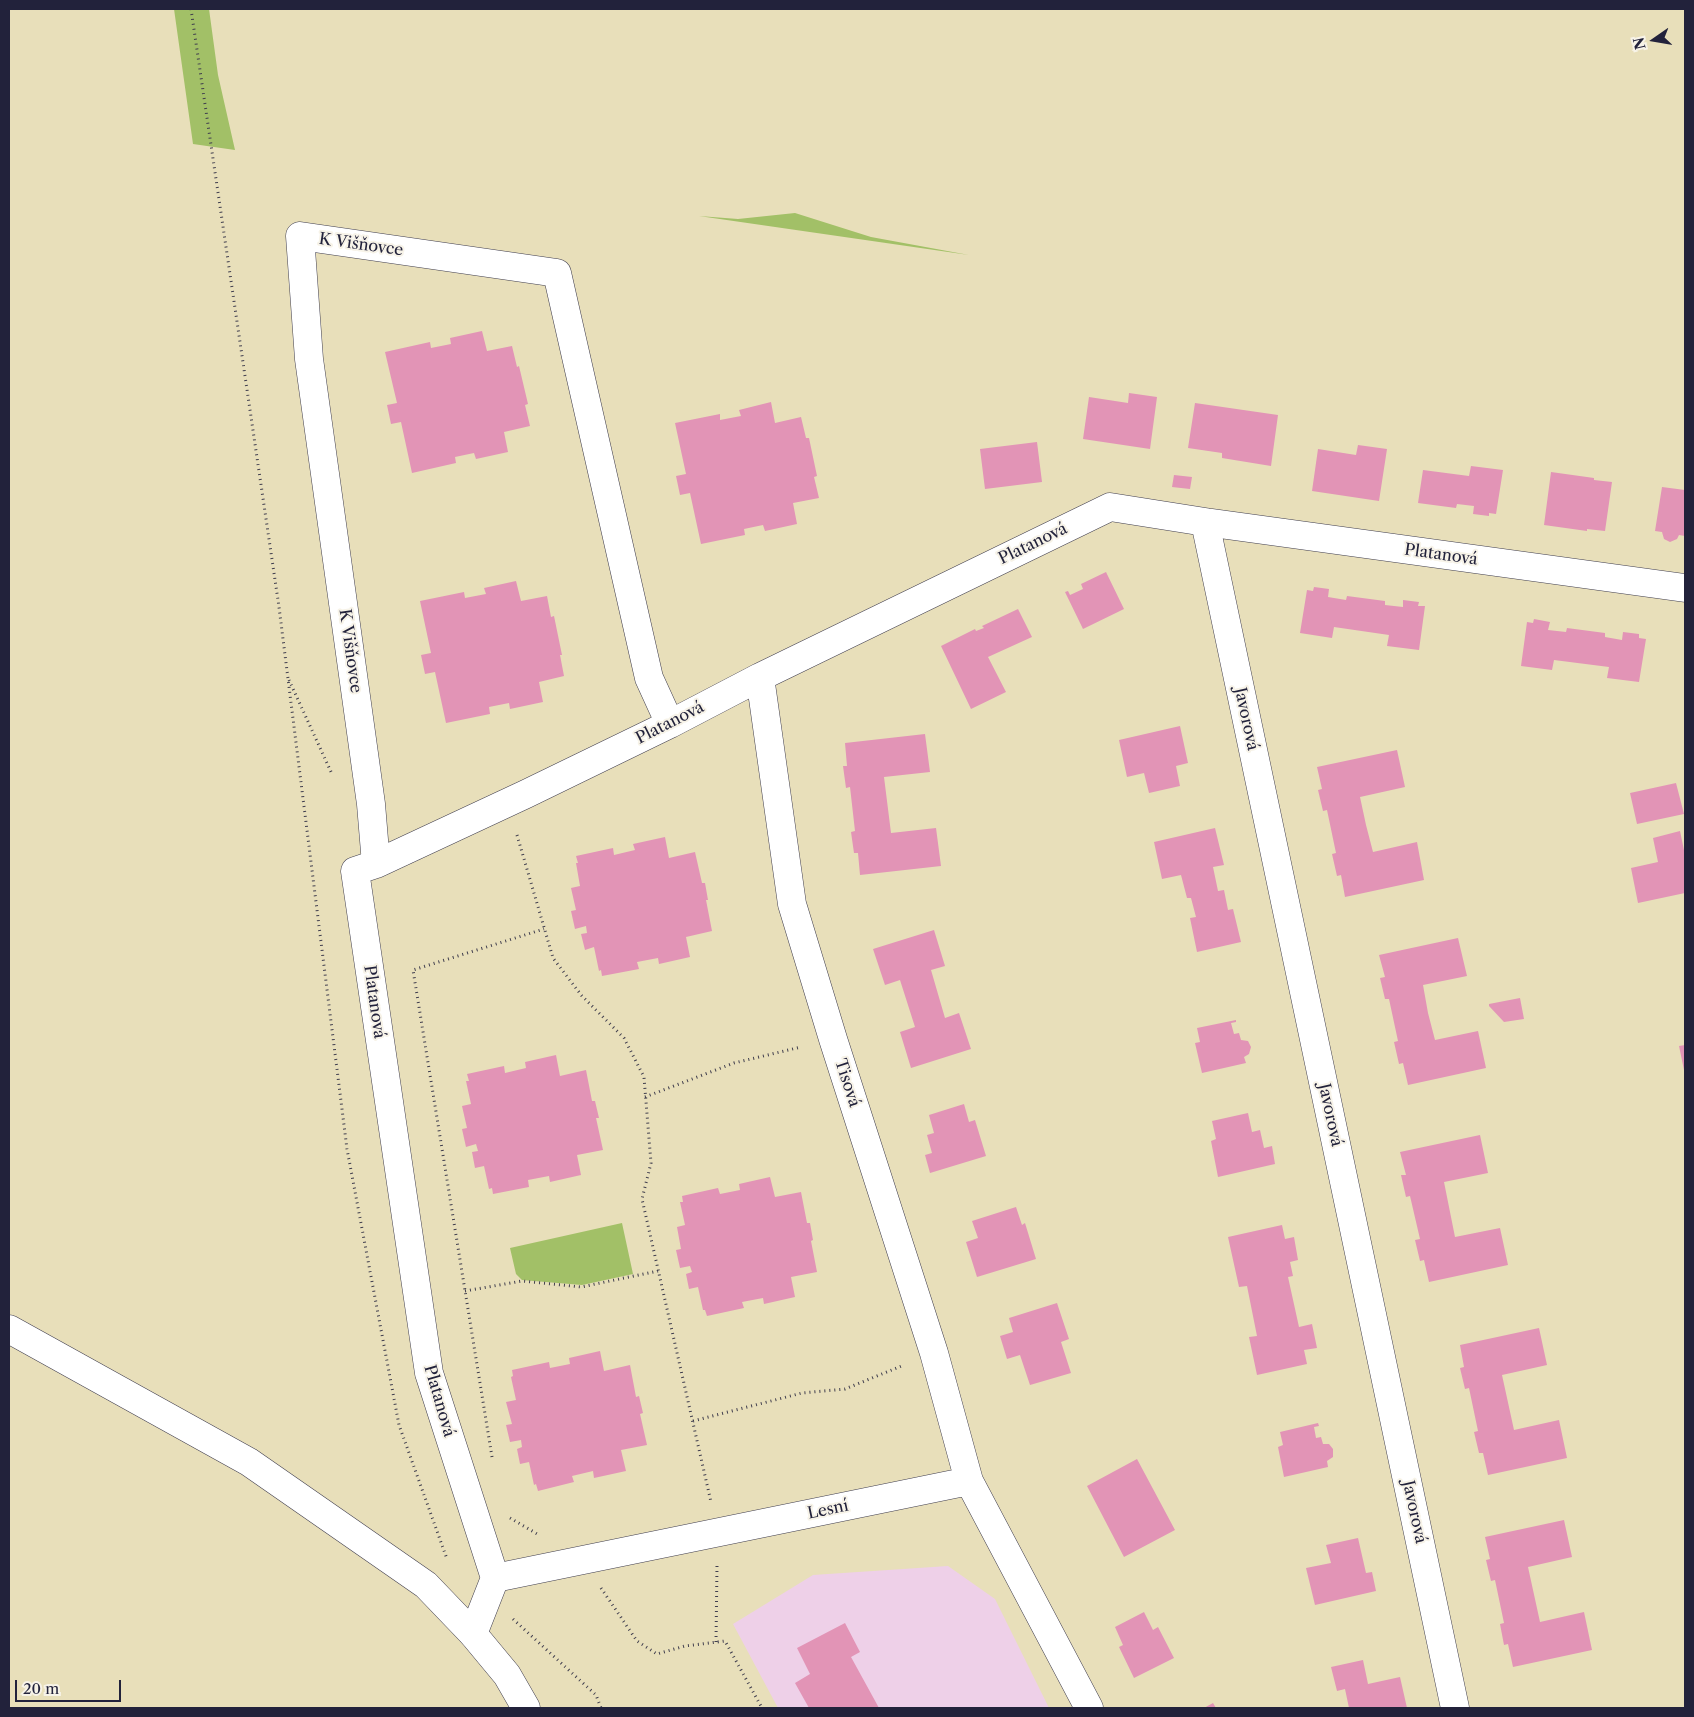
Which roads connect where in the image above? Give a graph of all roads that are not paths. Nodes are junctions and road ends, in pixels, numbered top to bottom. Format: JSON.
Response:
{"nodes":[{"id":1,"x":1205,"y":522,"type":"junction"},
{"id":2,"x":1684,"y":594,"type":"edge"},
{"id":3,"x":760,"y":677,"type":"junction"},
{"id":4,"x":670,"y":724,"type":"junction"},
{"id":5,"x":376,"y":864,"type":"junction"},
{"id":6,"x":9,"y":1329,"type":"edge"},
{"id":7,"x":969,"y":1481,"type":"junction"},
{"id":8,"x":492,"y":1588,"type":"junction"},
{"id":9,"x":473,"y":1634,"type":"junction"},
{"id":10,"x":526,"y":1708,"type":"edge"},
{"id":11,"x":1089,"y":1708,"type":"edge"},
{"id":12,"x":1455,"y":1708,"type":"edge"}],
"edges":[{"from":1,"to":2,"type":"street","name":"Platanová"},
{"from":1,"to":3,"type":"street","name":"Platanová"},
{"from":1,"to":12,"type":"street","name":"Javorová"},
{"from":3,"to":4,"type":"street","name":"Platanová"},
{"from":3,"to":7,"type":"street","name":"Tisová"},
{"from":4,"to":5,"type":"street","name":"Platanová"},
{"from":4,"to":5,"type":"street","name":"K Višňovce"},
{"from":5,"to":8,"type":"street","name":"Platanová"},
{"from":6,"to":9,"type":"street"},
{"from":7,"to":8,"type":"street","name":"Lesní"},
{"from":7,"to":11,"type":"street"},
{"from":8,"to":9,"type":"street"},
{"from":9,"to":10,"type":"street"}]}
